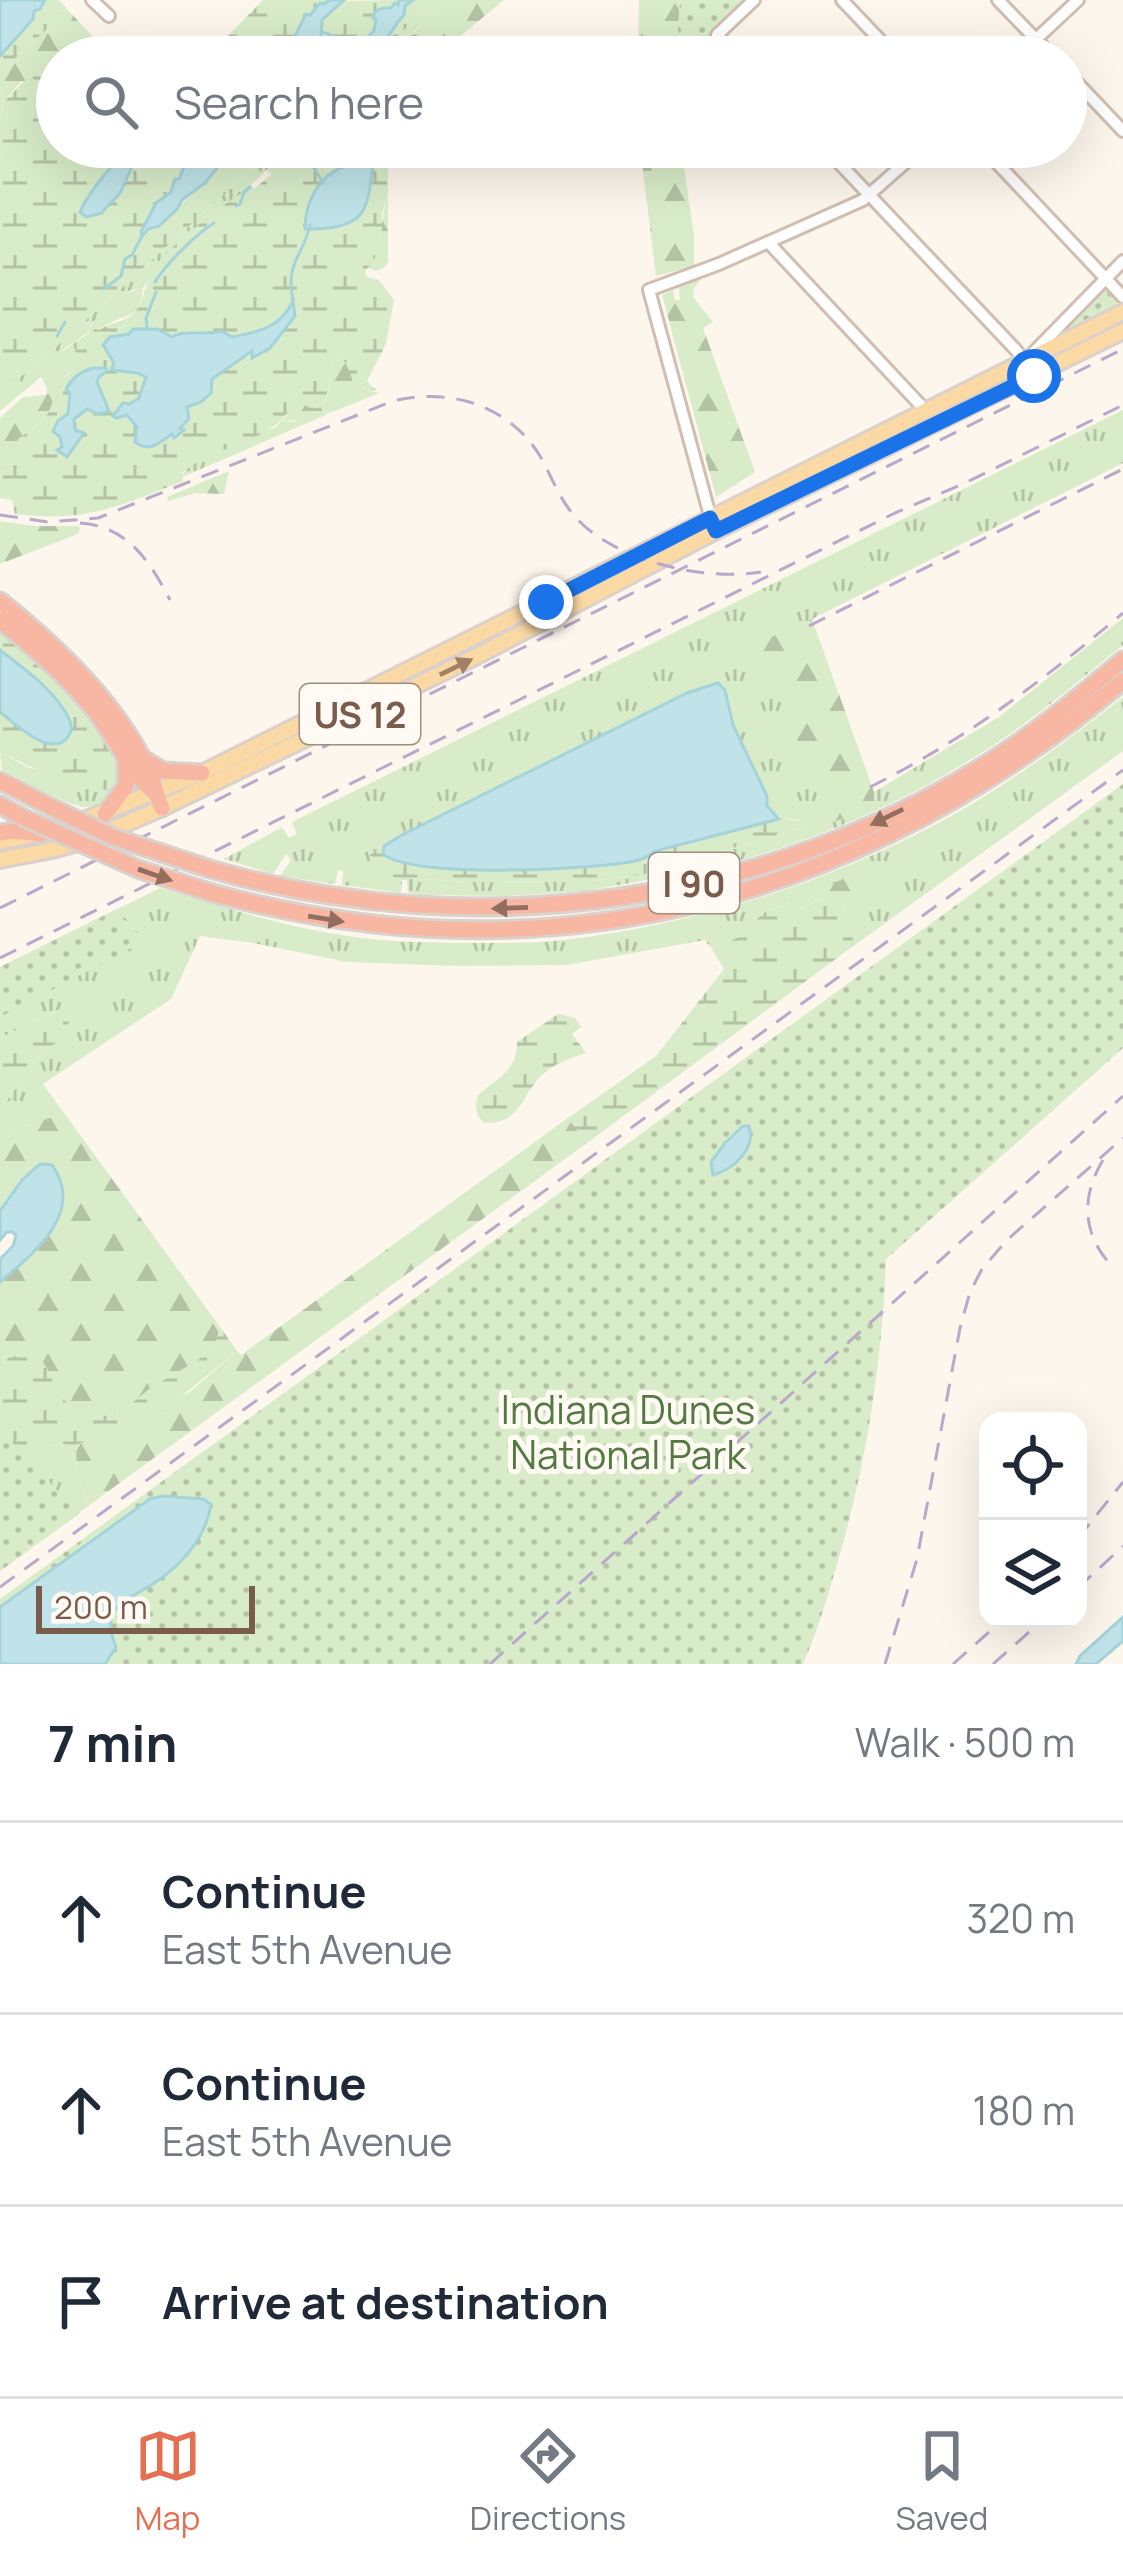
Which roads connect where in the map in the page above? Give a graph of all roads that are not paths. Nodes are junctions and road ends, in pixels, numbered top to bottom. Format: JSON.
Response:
{"nodes":[{"id":1,"x":92,"y":0,"type":"edge"},
{"id":2,"x":754,"y":0,"type":"edge"},
{"id":3,"x":842,"y":0,"type":"edge"},
{"id":4,"x":998,"y":0,"type":"edge"},
{"id":5,"x":1078,"y":0,"type":"edge"},
{"id":6,"x":110,"y":16,"type":"dead end"},
{"id":7,"x":719,"y":36,"type":"edge"},
{"id":8,"x":876,"y":36,"type":"edge"},
{"id":9,"x":1033,"y":36,"type":"edge"},
{"id":10,"x":1039,"y":36,"type":"edge"},
{"id":11,"x":1087,"y":93,"type":"edge"},
{"id":12,"x":1123,"y":131,"type":"edge"},
{"id":13,"x":844,"y":168,"type":"edge"},
{"id":14,"x":900,"y":168,"type":"edge"},
{"id":15,"x":1002,"y":168,"type":"edge"},
{"id":16,"x":870,"y":196,"type":"junction"},
{"id":17,"x":768,"y":242,"type":"junction"},
{"id":18,"x":1123,"y":261,"type":"edge"},
{"id":19,"x":1105,"y":278,"type":"junction"},
{"id":20,"x":1123,"y":297,"type":"edge"},
{"id":21,"x":1123,"y":311,"type":"edge"},
{"id":22,"x":1123,"y":331,"type":"edge"},
{"id":23,"x":1026,"y":360,"type":"junction"},
{"id":24,"x":1034,"y":376,"type":"junction"},
{"id":25,"x":925,"y":410,"type":"junction"},
{"id":26,"x":713,"y":525,"type":"junction"},
{"id":27,"x":0,"y":592,"type":"edge"},
{"id":28,"x":0,"y":601,"type":"edge"},
{"id":29,"x":0,"y":616,"type":"edge"},
{"id":30,"x":27,"y":623,"type":"junction"},
{"id":31,"x":1123,"y":660,"type":"edge"},
{"id":32,"x":73,"y":666,"type":"junction"},
{"id":33,"x":1123,"y":681,"type":"edge"},
{"id":34,"x":133,"y":757,"type":"junction"},
{"id":35,"x":202,"y":772,"type":"junction"},
{"id":36,"x":0,"y":781,"type":"edge"},
{"id":37,"x":158,"y":801,"type":"junction"},
{"id":38,"x":0,"y":805,"type":"edge"},
{"id":39,"x":105,"y":814,"type":"junction"},
{"id":40,"x":0,"y":833,"type":"edge"},
{"id":41,"x":41,"y":834,"type":"junction"},
{"id":42,"x":0,"y":842,"type":"edge"},
{"id":43,"x":0,"y":860,"type":"edge"}],
"edges":[{"from":1,"to":6,"type":"street"},
{"from":2,"to":7,"type":"street"},
{"from":3,"to":8,"type":"street"},
{"from":4,"to":9,"type":"street"},
{"from":5,"to":10,"type":"street"},
{"from":11,"to":12,"type":"street"},
{"from":13,"to":16,"type":"street"},
{"from":14,"to":16,"type":"street"},
{"from":15,"to":19,"type":"street"},
{"from":16,"to":17,"type":"street"},
{"from":16,"to":23,"type":"street"},
{"from":17,"to":25,"type":"street"},
{"from":17,"to":26,"type":"street"},
{"from":18,"to":19,"type":"street"},
{"from":19,"to":20,"type":"street"},
{"from":19,"to":23,"type":"street"},
{"from":21,"to":23,"type":"main road","number":"US 12"},
{"from":22,"to":24,"type":"main road","number":"US 12"},
{"from":23,"to":24,"type":"street"},
{"from":23,"to":25,"type":"main road","number":"US 12"},
{"from":24,"to":26,"type":"main road","number":"US 12"},
{"from":25,"to":26,"type":"main road","number":"US 12"},
{"from":26,"to":35,"type":"main road","number":"US 12"},
{"from":37,"to":26,"type":"main road","number":"US 12","one_way":true},
{"from":27,"to":30,"type":"highway"},
{"from":28,"to":30,"type":"highway"},
{"from":29,"to":32,"type":"highway"},
{"from":29,"to":34,"type":"highway"},
{"from":30,"to":32,"type":"highway"},
{"from":31,"to":36,"type":"highway","number":"I 90","one_way":true,"bridge":true},
{"from":32,"to":34,"type":"highway"},
{"from":38,"to":33,"type":"highway","number":"I 90","one_way":true,"bridge":true},
{"from":34,"to":35,"type":"highway"},
{"from":34,"to":37,"type":"highway"},
{"from":34,"to":39,"type":"highway"},
{"from":35,"to":37,"type":"main road","number":"US 12"},
{"from":37,"to":39,"type":"main road","number":"US 12"},
{"from":37,"to":43,"type":"main road","number":"US 12"},
{"from":39,"to":41,"type":"main road","number":"US 12"},
{"from":40,"to":41,"type":"highway"},
{"from":41,"to":42,"type":"main road","number":"US 12"}]}
